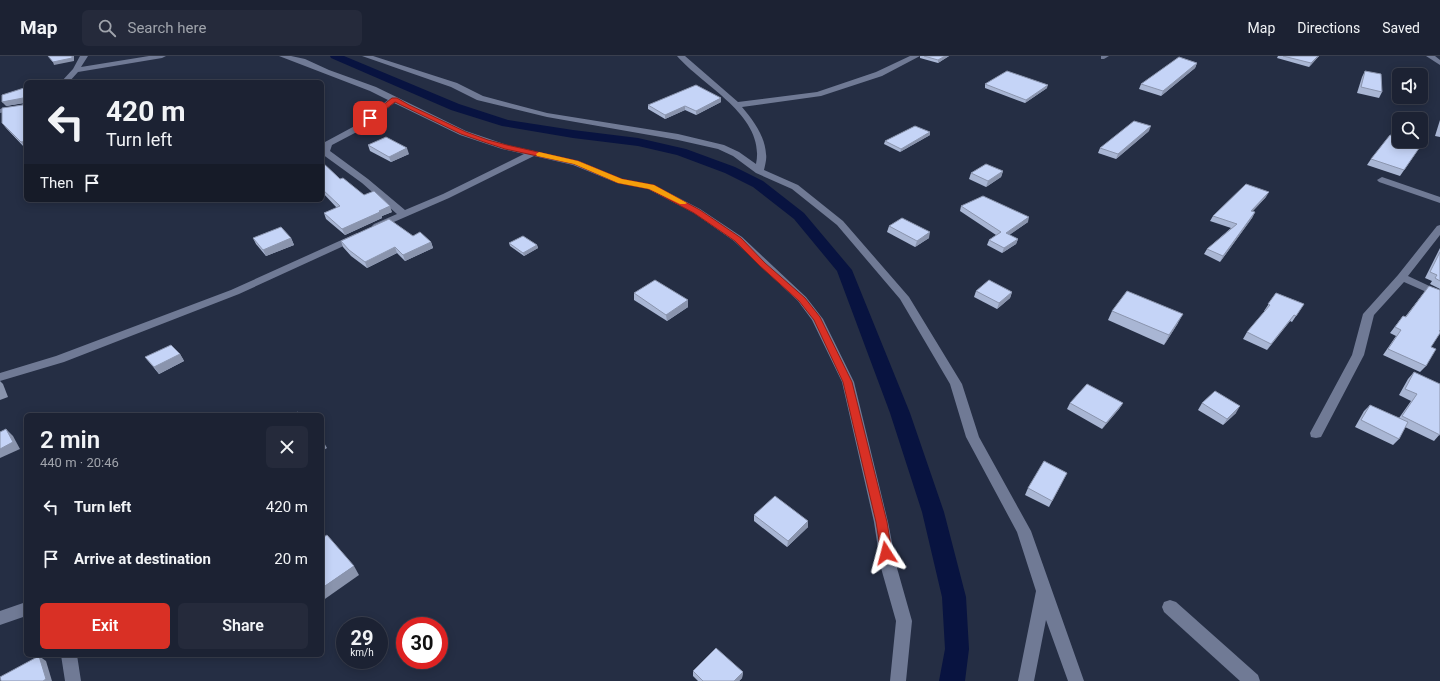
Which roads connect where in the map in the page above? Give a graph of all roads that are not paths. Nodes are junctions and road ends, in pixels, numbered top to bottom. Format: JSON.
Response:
{"nodes":[{"id":1,"x":84,"y":56,"type":"edge"},
{"id":2,"x":162,"y":56,"type":"edge"},
{"id":3,"x":283,"y":56,"type":"edge"},
{"id":4,"x":366,"y":56,"type":"edge"},
{"id":5,"x":681,"y":56,"type":"edge"},
{"id":6,"x":916,"y":56,"type":"edge"},
{"id":7,"x":1430,"y":56,"type":"edge"},
{"id":8,"x":1440,"y":64,"type":"edge"},
{"id":9,"x":76,"y":70,"type":"junction"},
{"id":10,"x":66,"y":80,"type":"edge"},
{"id":11,"x":394,"y":99,"type":"junction"},
{"id":12,"x":737,"y":105,"type":"junction"},
{"id":13,"x":24,"y":106,"type":"edge"},
{"id":14,"x":0,"y":111,"type":"edge"},
{"id":15,"x":533,"y":153,"type":"junction"},
{"id":16,"x":759,"y":171,"type":"junction"},
{"id":17,"x":1382,"y":180,"type":"dead end"},
{"id":18,"x":1440,"y":200,"type":"edge"},
{"id":19,"x":403,"y":214,"type":"junction"},
{"id":20,"x":1440,"y":228,"type":"edge"},
{"id":21,"x":1402,"y":277,"type":"junction"},
{"id":22,"x":1440,"y":295,"type":"edge"},
{"id":23,"x":0,"y":377,"type":"edge"},
{"id":24,"x":1316,"y":433,"type":"dead end"},
{"id":25,"x":1044,"y":591,"type":"junction"},
{"id":26,"x":1170,"y":607,"type":"dead end"},
{"id":27,"x":24,"y":610,"type":"edge"},
{"id":28,"x":0,"y":618,"type":"edge"},
{"id":29,"x":69,"y":657,"type":"edge"},
{"id":30,"x":73,"y":681,"type":"edge"},
{"id":31,"x":898,"y":681,"type":"edge"},
{"id":32,"x":1026,"y":681,"type":"edge"},
{"id":33,"x":1076,"y":681,"type":"edge"},
{"id":34,"x":1252,"y":681,"type":"edge"}],
"edges":[{"from":1,"to":9,"type":"street"},
{"from":2,"to":9,"type":"street"},
{"from":3,"to":11,"type":"street"},
{"from":4,"to":16,"type":"street"},
{"from":5,"to":12,"type":"street"},
{"from":6,"to":12,"type":"street"},
{"from":7,"to":8,"type":"street"},
{"from":9,"to":10,"type":"street"},
{"from":11,"to":15,"type":"street"},
{"from":11,"to":19,"type":"street"},
{"from":12,"to":16,"type":"street"},
{"from":13,"to":14,"type":"street"},
{"from":15,"to":19,"type":"street"},
{"from":15,"to":31,"type":"street"},
{"from":16,"to":25,"type":"street"},
{"from":17,"to":18,"type":"street"},
{"from":19,"to":23,"type":"street"},
{"from":20,"to":21,"type":"street"},
{"from":21,"to":22,"type":"street"},
{"from":21,"to":24,"type":"street"},
{"from":25,"to":32,"type":"street"},
{"from":25,"to":33,"type":"street"},
{"from":26,"to":34,"type":"street"},
{"from":27,"to":28,"type":"street"},
{"from":29,"to":30,"type":"street"}]}
